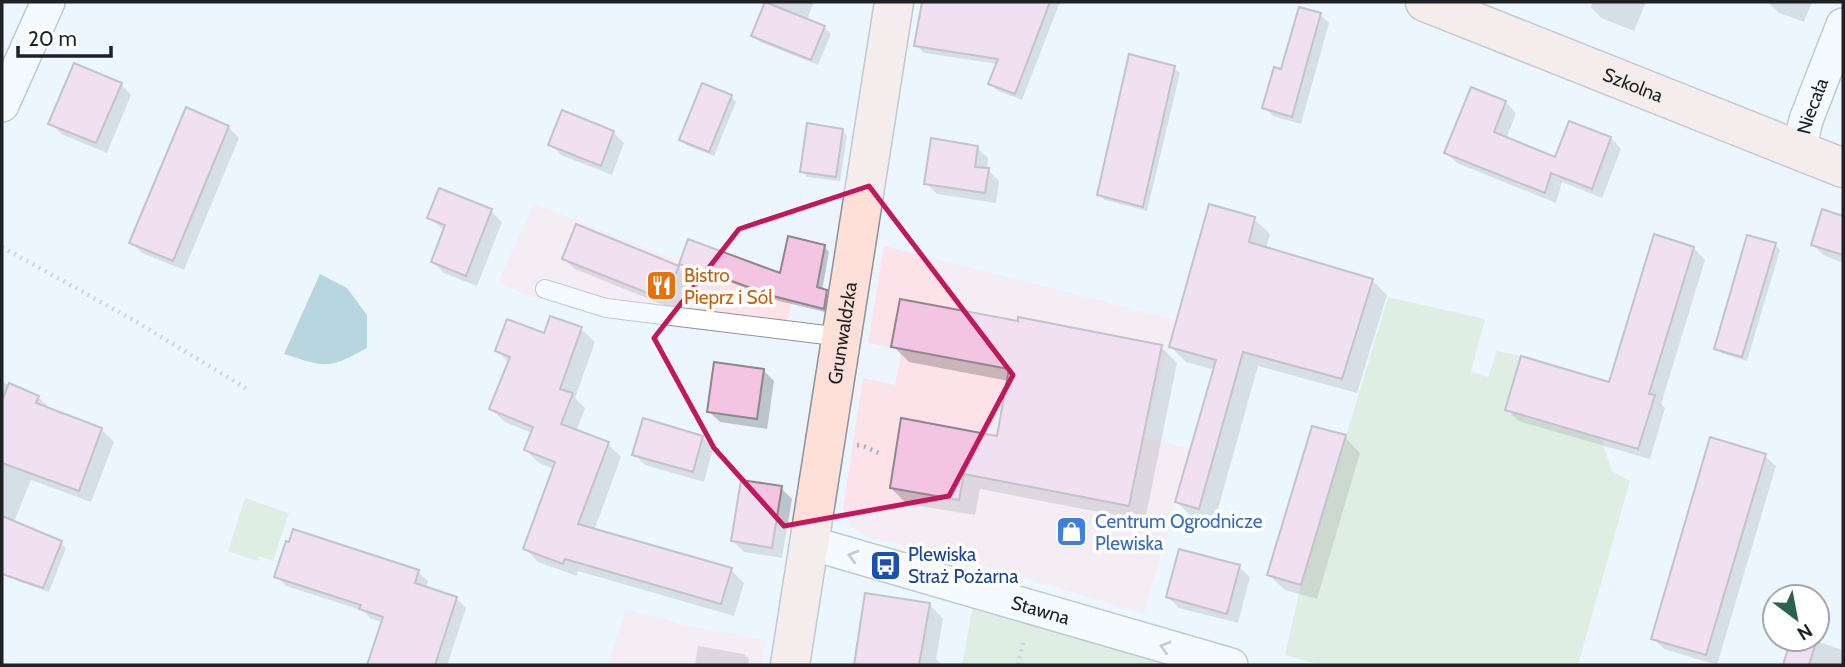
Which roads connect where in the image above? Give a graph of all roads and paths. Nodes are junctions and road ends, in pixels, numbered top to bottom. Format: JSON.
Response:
{"nodes":[{"id":1,"x":48,"y":2,"type":"edge"},
{"id":2,"x":894,"y":2,"type":"edge"},
{"id":3,"x":1424,"y":2,"type":"edge"},
{"id":4,"x":1843,"y":25,"type":"edge"},
{"id":5,"x":2,"y":105,"type":"edge"},
{"id":6,"x":1799,"y":150,"type":"junction"},
{"id":7,"x":1843,"y":168,"type":"edge"},
{"id":8,"x":2,"y":247,"type":"edge"},
{"id":9,"x":545,"y":289,"type":"dead end"},
{"id":10,"x":842,"y":337,"type":"junction"},
{"id":11,"x":247,"y":389,"type":"dead end"},
{"id":12,"x":846,"y":443,"type":"dead end"},
{"id":13,"x":883,"y":454,"type":"dead end"},
{"id":14,"x":810,"y":543,"type":"junction"},
{"id":15,"x":790,"y":665,"type":"edge"},
{"id":16,"x":1231,"y":665,"type":"edge"}],
"edges":[{"from":1,"to":5,"type":"street"},
{"from":2,"to":10,"type":"street","name":"Grunwaldzka"},
{"from":3,"to":6,"type":"street","name":"Szkolna"},
{"from":4,"to":6,"type":"street","name":"Niecała"},
{"from":6,"to":7,"type":"street","name":"Szkolna"},
{"from":8,"to":11,"type":"path"},
{"from":9,"to":10,"type":"lane"},
{"from":10,"to":14,"type":"street","name":"Grunwaldzka"},
{"from":12,"to":13,"type":"path"},
{"from":14,"to":15,"type":"street","name":"Grunwaldzka"},
{"from":16,"to":14,"type":"street","name":"Stawna","one_way":true}]}
